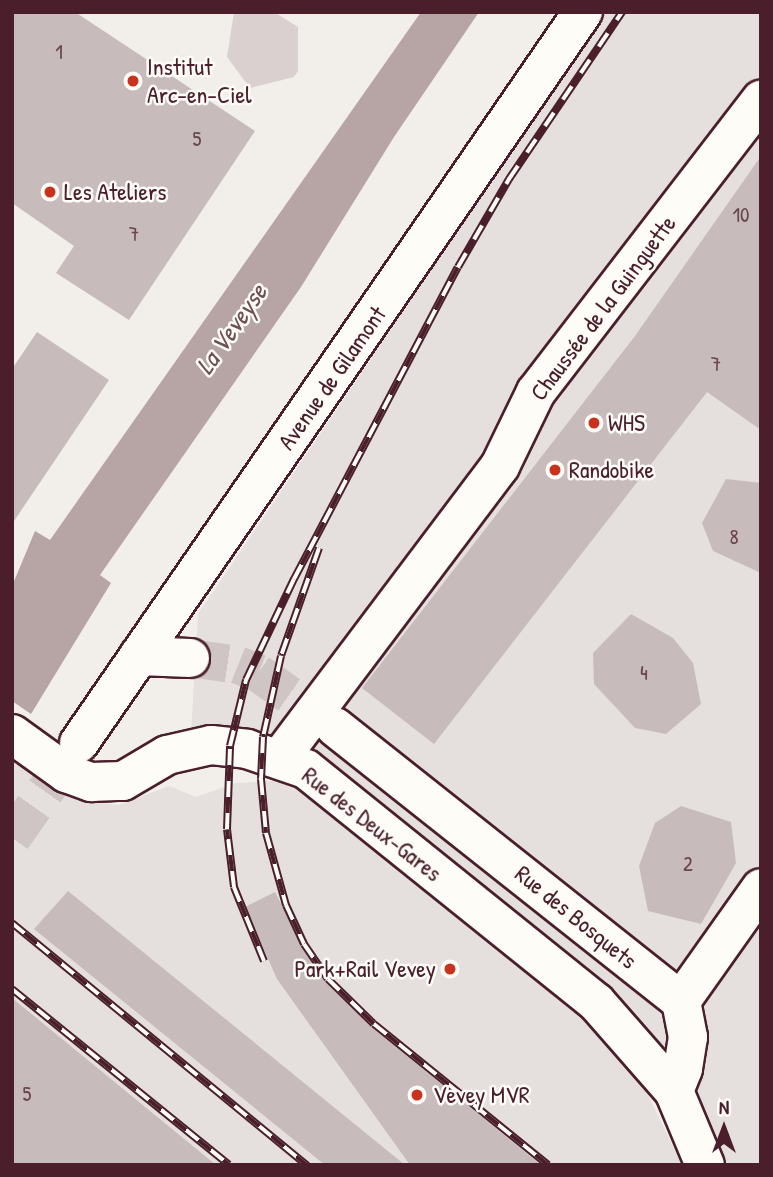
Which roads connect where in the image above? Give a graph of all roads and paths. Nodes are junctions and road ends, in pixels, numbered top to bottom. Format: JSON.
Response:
{"nodes":[{"id":1,"x":583,"y":12,"type":"edge"},
{"id":2,"x":761,"y":100,"type":"edge"},
{"id":3,"x":139,"y":656,"type":"junction"},
{"id":4,"x":190,"y":658,"type":"tunnel mouth"},
{"id":5,"x":335,"y":727,"type":"tunnel mouth"},
{"id":6,"x":12,"y":734,"type":"edge"},
{"id":7,"x":79,"y":743,"type":"tunnel mouth"},
{"id":8,"x":280,"y":758,"type":"junction"},
{"id":9,"x":761,"y":888,"type":"edge"},
{"id":10,"x":681,"y":1001,"type":"junction"},
{"id":11,"x":674,"y":1091,"type":"junction"},
{"id":12,"x":705,"y":1165,"type":"edge"}],
"edges":[{"from":1,"to":3,"type":"street","name":"Avenue de Gilamont"},
{"from":2,"to":8,"type":"street","name":"Chaussée de la Guinguette"},
{"from":3,"to":4,"type":"street"},
{"from":3,"to":7,"type":"street","name":"Avenue de Gilamont"},
{"from":5,"to":10,"type":"street","name":"Rue des Bosquets"},
{"from":6,"to":8,"type":"street","name":"Rue des Deux-Gares"},
{"from":8,"to":11,"type":"street","name":"Rue des Deux-Gares"},
{"from":9,"to":10,"type":"street"},
{"from":10,"to":11,"type":"street"},
{"from":11,"to":12,"type":"street"}]}
